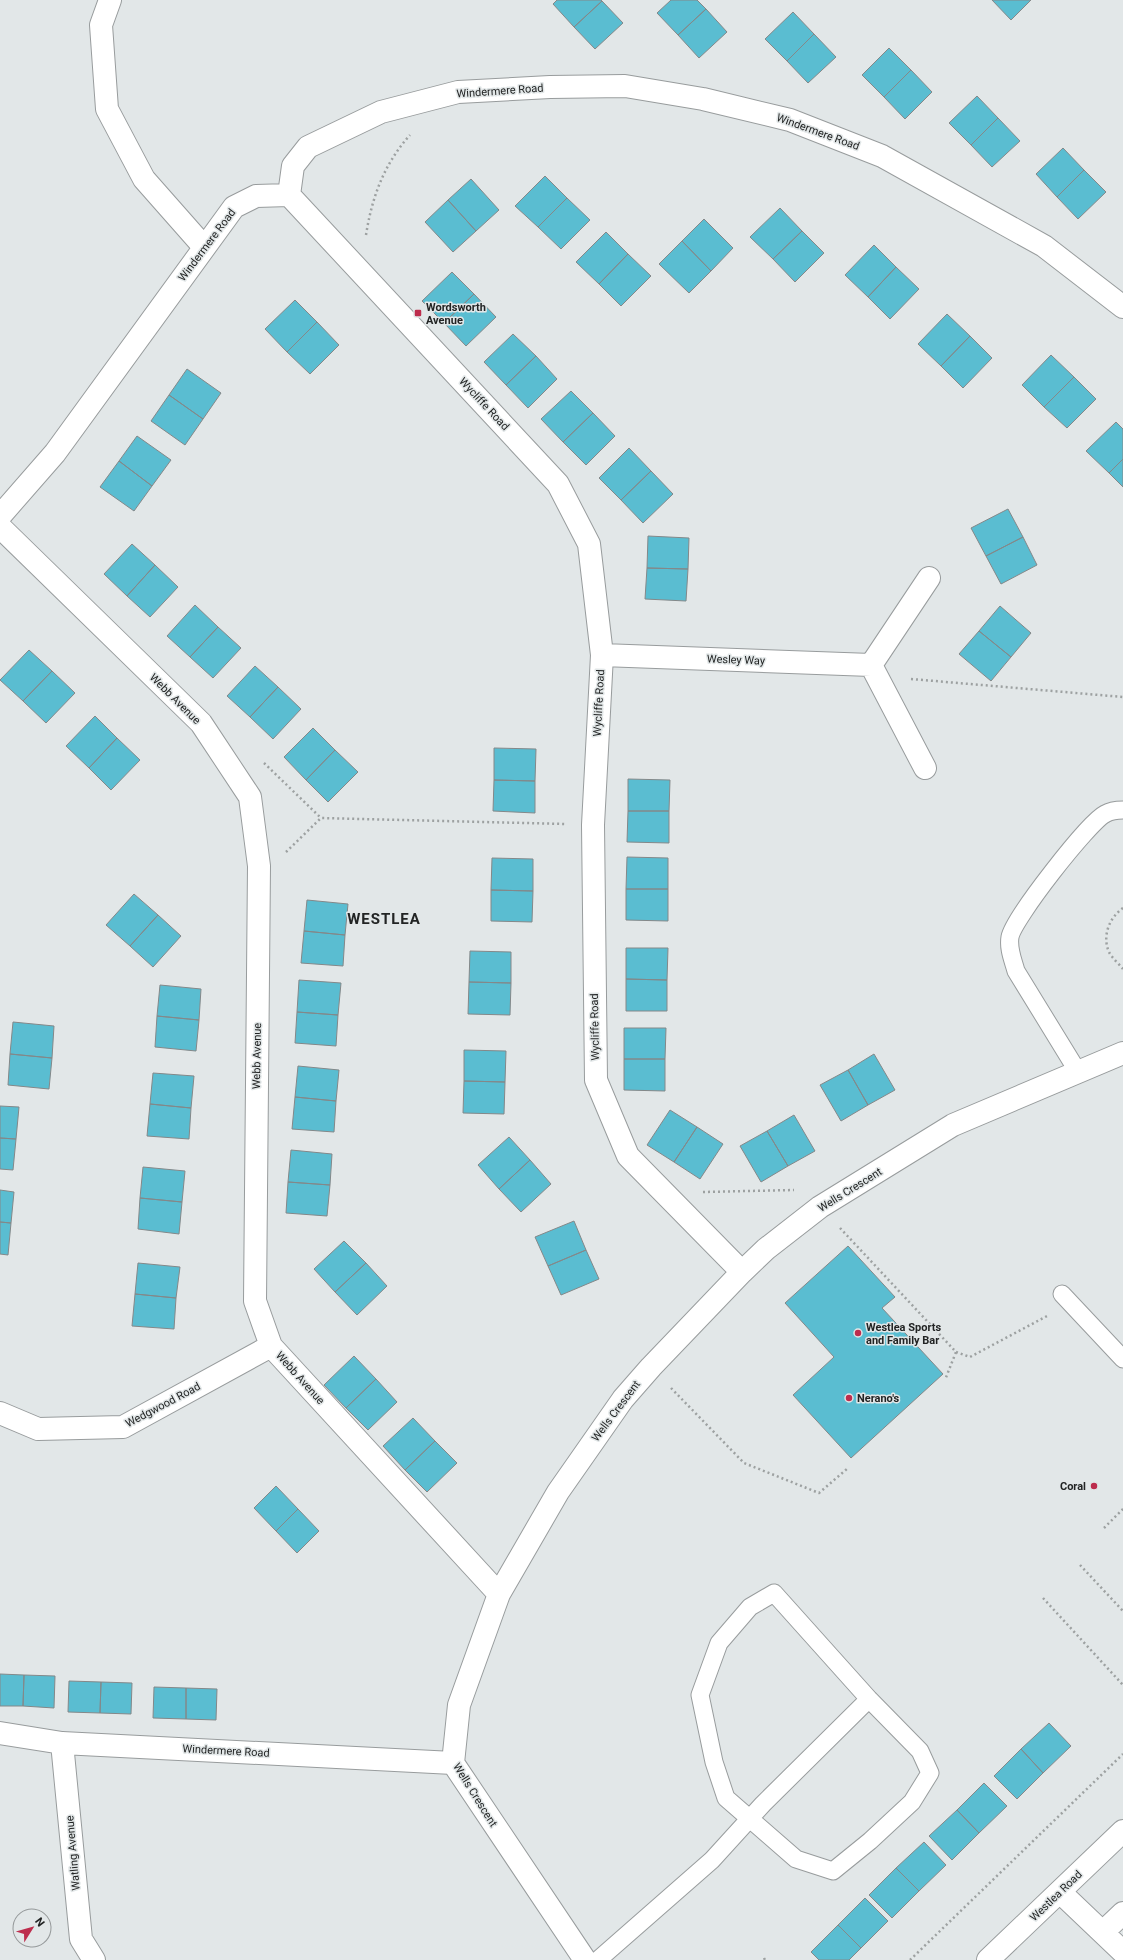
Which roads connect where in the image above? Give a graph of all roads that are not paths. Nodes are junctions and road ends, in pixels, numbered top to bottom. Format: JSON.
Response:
{"nodes":[{"id":1,"x":110,"y":0,"type":"edge"},
{"id":2,"x":289,"y":194,"type":"junction"},
{"id":3,"x":204,"y":247,"type":"junction"},
{"id":4,"x":1121,"y":302,"type":"edge"},
{"id":5,"x":0,"y":516,"type":"edge"},
{"id":6,"x":0,"y":526,"type":"edge"},
{"id":7,"x":929,"y":578,"type":"dead end"},
{"id":8,"x":602,"y":655,"type":"junction"},
{"id":9,"x":871,"y":665,"type":"junction"},
{"id":10,"x":925,"y":768,"type":"dead end"},
{"id":11,"x":1123,"y":810,"type":"edge"},
{"id":12,"x":1123,"y":1053,"type":"edge"},
{"id":13,"x":1078,"y":1072,"type":"junction"},
{"id":14,"x":742,"y":1272,"type":"junction"},
{"id":15,"x":1066,"y":1298,"type":"road end"},
{"id":16,"x":271,"y":1346,"type":"junction"},
{"id":17,"x":1123,"y":1359,"type":"edge"},
{"id":18,"x":0,"y":1412,"type":"edge"},
{"id":19,"x":499,"y":1594,"type":"junction"},
{"id":20,"x":869,"y":1699,"type":"junction"},
{"id":21,"x":0,"y":1734,"type":"edge"},
{"id":22,"x":62,"y":1743,"type":"junction"},
{"id":23,"x":453,"y":1763,"type":"junction"},
{"id":24,"x":750,"y":1819,"type":"junction"},
{"id":25,"x":1123,"y":1831,"type":"edge"},
{"id":26,"x":1060,"y":1892,"type":"junction"},
{"id":27,"x":1123,"y":1913,"type":"edge"},
{"id":28,"x":1103,"y":1932,"type":"junction"},
{"id":29,"x":1123,"y":1952,"type":"edge"},
{"id":30,"x":94,"y":1960,"type":"edge"},
{"id":31,"x":585,"y":1960,"type":"edge"},
{"id":32,"x":598,"y":1960,"type":"edge"},
{"id":33,"x":988,"y":1960,"type":"edge"}],
"edges":[{"from":1,"to":3,"type":"street"},
{"from":2,"to":3,"type":"street","name":"Windermere Road"},
{"from":2,"to":4,"type":"street","name":"Windermere Road"},
{"from":2,"to":8,"type":"street","name":"Wycliffe Road"},
{"from":3,"to":5,"type":"street","name":"Windermere Road"},
{"from":6,"to":16,"type":"street","name":"Webb Avenue"},
{"from":7,"to":9,"type":"street"},
{"from":8,"to":9,"type":"street","name":"Wesley Way"},
{"from":8,"to":14,"type":"street","name":"Wycliffe Road"},
{"from":9,"to":10,"type":"street"},
{"from":11,"to":13,"type":"lane"},
{"from":12,"to":13,"type":"street","name":"Wells Crescent"},
{"from":13,"to":14,"type":"street","name":"Wells Crescent"},
{"from":14,"to":19,"type":"street","name":"Wells Crescent"},
{"from":15,"to":17,"type":"lane"},
{"from":16,"to":18,"type":"street","name":"Wedgwood Road"},
{"from":16,"to":19,"type":"street","name":"Webb Avenue"},
{"from":19,"to":23,"type":"street","name":"Wells Crescent"},
{"from":20,"to":24,"type":"lane"},
{"from":20,"to":24,"type":"lane"},
{"from":20,"to":24,"type":"lane"},
{"from":21,"to":22,"type":"street","name":"Windermere Road"},
{"from":22,"to":23,"type":"street","name":"Windermere Road"},
{"from":22,"to":30,"type":"street","name":"Watling Avenue"},
{"from":23,"to":31,"type":"street","name":"Wells Crescent"},
{"from":24,"to":32,"type":"lane"},
{"from":25,"to":26,"type":"street","name":"Westlea Road"},
{"from":26,"to":28,"type":"street"},
{"from":26,"to":33,"type":"street","name":"Westlea Road"},
{"from":27,"to":28,"type":"street"},
{"from":28,"to":29,"type":"street"}]}
